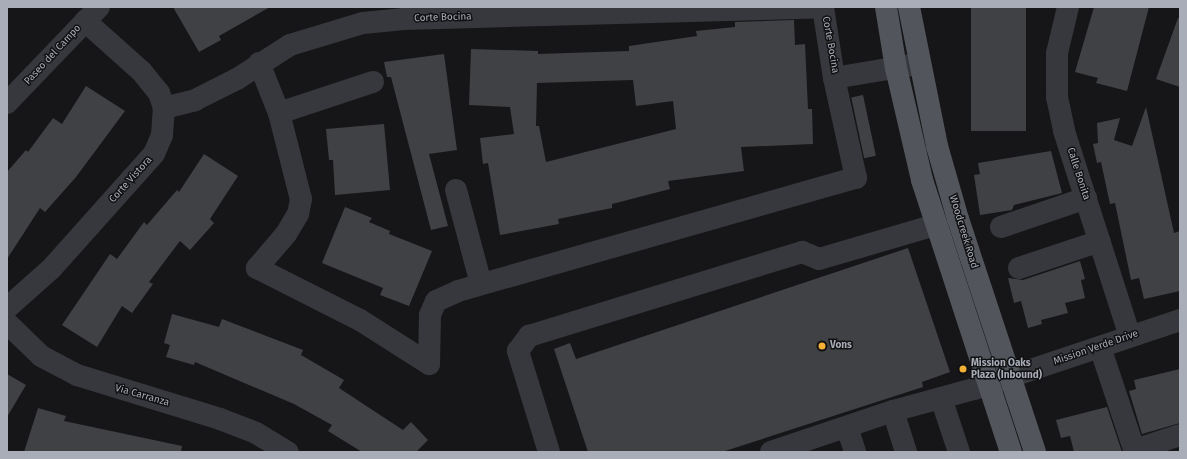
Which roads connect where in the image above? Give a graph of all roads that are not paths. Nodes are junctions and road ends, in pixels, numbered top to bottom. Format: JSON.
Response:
{"nodes":[{"id":1,"x":886,"y":7,"type":"edge"},
{"id":2,"x":909,"y":7,"type":"edge"},
{"id":3,"x":1068,"y":7,"type":"edge"},
{"id":4,"x":599,"y":10,"type":"edge"},
{"id":5,"x":92,"y":14,"type":"edge"},
{"id":6,"x":258,"y":63,"type":"junction"},
{"id":7,"x":918,"y":64,"type":"junction"},
{"id":8,"x":896,"y":68,"type":"junction"},
{"id":9,"x":834,"y":78,"type":"junction"},
{"id":10,"x":373,"y":82,"type":"dead end"},
{"id":11,"x":7,"y":103,"type":"edge"},
{"id":12,"x":164,"y":108,"type":"junction"},
{"id":13,"x":279,"y":113,"type":"junction"},
{"id":14,"x":456,"y":190,"type":"dead end"},
{"id":15,"x":1086,"y":198,"type":"junction"},
{"id":16,"x":935,"y":225,"type":"junction"},
{"id":17,"x":1001,"y":228,"type":"dead end"},
{"id":18,"x":1100,"y":241,"type":"junction"},
{"id":19,"x":1019,"y":268,"type":"dead end"},
{"id":20,"x":481,"y":284,"type":"junction"},
{"id":21,"x":7,"y":308,"type":"edge"},
{"id":22,"x":1180,"y":320,"type":"edge"},
{"id":23,"x":7,"y":323,"type":"edge"},
{"id":24,"x":1130,"y":336,"type":"junction"},
{"id":25,"x":1100,"y":347,"type":"junction"},
{"id":26,"x":1009,"y":377,"type":"junction"},
{"id":27,"x":989,"y":384,"type":"junction"},
{"id":28,"x":941,"y":398,"type":"junction"},
{"id":29,"x":893,"y":411,"type":"junction"},
{"id":30,"x":847,"y":427,"type":"junction"},
{"id":31,"x":1180,"y":435,"type":"edge"},
{"id":32,"x":804,"y":447,"type":"edge"},
{"id":33,"x":1135,"y":451,"type":"edge"},
{"id":34,"x":288,"y":452,"type":"edge"},
{"id":35,"x":549,"y":452,"type":"edge"},
{"id":36,"x":771,"y":452,"type":"edge"},
{"id":37,"x":855,"y":452,"type":"edge"},
{"id":38,"x":906,"y":452,"type":"edge"},
{"id":39,"x":959,"y":452,"type":"edge"},
{"id":40,"x":1011,"y":452,"type":"edge"},
{"id":41,"x":1035,"y":452,"type":"edge"}],
"edges":[{"from":1,"to":8,"type":"main road"},
{"from":2,"to":7,"type":"main road","name":"Woodcreek Road"},
{"from":3,"to":15,"type":"street","name":"Calle Bonita"},
{"from":4,"to":6,"type":"street","name":"Corte Bocina"},
{"from":4,"to":9,"type":"street","name":"Corte Bocina"},
{"from":5,"to":11,"type":"street","name":"Paseo del Campo"},
{"from":5,"to":12,"type":"street","name":"Corte Vistora"},
{"from":6,"to":12,"type":"street","name":"Corte Bocina"},
{"from":6,"to":13,"type":"street"},
{"from":7,"to":8,"type":"street","name":"Corte Bocina"},
{"from":7,"to":26,"type":"main road","name":"Woodcreek Road"},
{"from":8,"to":9,"type":"street","name":"Corte Bocina"},
{"from":8,"to":16,"type":"main road"},
{"from":9,"to":20,"type":"street"},
{"from":10,"to":13,"type":"street"},
{"from":12,"to":21,"type":"street","name":"Corte Vistora"},
{"from":13,"to":20,"type":"street"},
{"from":14,"to":20,"type":"street"},
{"from":15,"to":17,"type":"street"},
{"from":15,"to":18,"type":"street","name":"Calle Bonita"},
{"from":16,"to":27,"type":"main road"},
{"from":16,"to":35,"type":"street"},
{"from":18,"to":19,"type":"street"},
{"from":18,"to":24,"type":"street","name":"Calle Bonita"},
{"from":22,"to":24,"type":"street","name":"Mission Verde Drive"},
{"from":23,"to":34,"type":"street","name":"Via Carranza"},
{"from":24,"to":25,"type":"street","name":"Mission Verde Drive"},
{"from":25,"to":26,"type":"street","name":"Mission Verde Drive"},
{"from":25,"to":33,"type":"street"},
{"from":26,"to":27,"type":"street","name":"Mission Verde Drive"},
{"from":26,"to":41,"type":"main road","name":"Woodcreek Road"},
{"from":27,"to":28,"type":"street","name":"Mission Verde Drive"},
{"from":27,"to":40,"type":"main road"},
{"from":28,"to":29,"type":"street","name":"Mission Verde Drive"},
{"from":28,"to":39,"type":"street"},
{"from":29,"to":30,"type":"street","name":"Mission Verde Drive"},
{"from":29,"to":38,"type":"street"},
{"from":30,"to":32,"type":"street","name":"Mission Verde Drive"},
{"from":30,"to":37,"type":"street"},
{"from":31,"to":33,"type":"street"},
{"from":32,"to":36,"type":"street","name":"Mission Verde Drive"}]}
